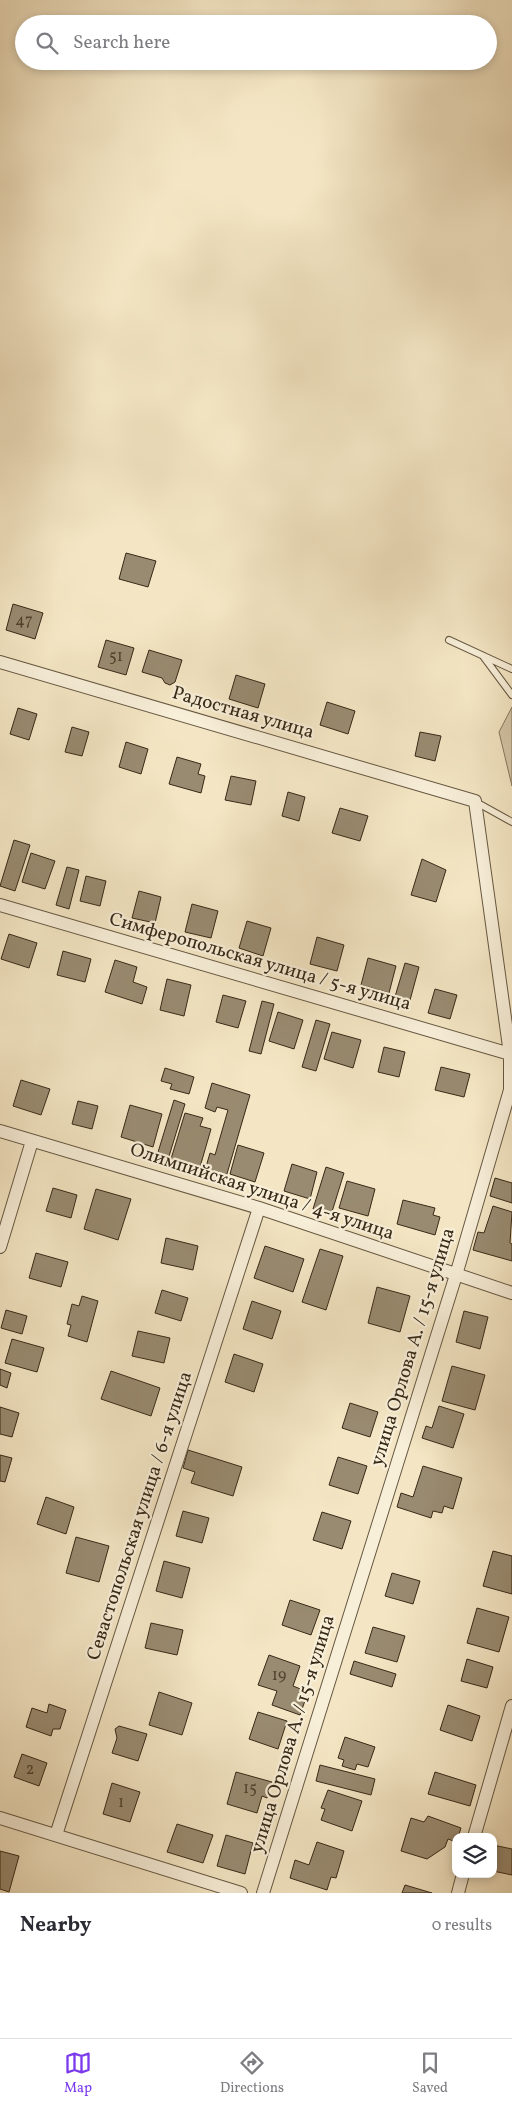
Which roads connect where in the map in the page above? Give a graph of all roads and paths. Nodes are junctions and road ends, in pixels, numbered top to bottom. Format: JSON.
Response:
{"nodes":[{"id":1,"x":449,"y":640,"type":"dead end"},
{"id":2,"x":482,"y":655,"type":"junction"},
{"id":3,"x":0,"y":662,"type":"edge"},
{"id":4,"x":512,"y":669,"type":"edge"},
{"id":5,"x":512,"y":695,"type":"edge"},
{"id":6,"x":475,"y":801,"type":"junction"},
{"id":7,"x":512,"y":822,"type":"edge"},
{"id":8,"x":0,"y":905,"type":"edge"},
{"id":9,"x":510,"y":1054,"type":"junction"},
{"id":10,"x":0,"y":1131,"type":"edge"},
{"id":11,"x":32,"y":1141,"type":"junction"},
{"id":12,"x":259,"y":1208,"type":"junction"},
{"id":13,"x":0,"y":1247,"type":"edge"},
{"id":14,"x":456,"y":1275,"type":"junction"},
{"id":15,"x":512,"y":1293,"type":"edge"},
{"id":16,"x":512,"y":1706,"type":"edge"},
{"id":17,"x":0,"y":1818,"type":"edge"},
{"id":18,"x":475,"y":1833,"type":"edge"},
{"id":19,"x":56,"y":1835,"type":"junction"},
{"id":20,"x":462,"y":1878,"type":"edge"},
{"id":21,"x":241,"y":1893,"type":"edge"},
{"id":22,"x":263,"y":1893,"type":"edge"},
{"id":23,"x":458,"y":1893,"type":"edge"}],
"edges":[{"from":1,"to":2,"type":"lane"},
{"from":2,"to":4,"type":"lane"},
{"from":2,"to":5,"type":"lane"},
{"from":3,"to":6,"type":"street","name":"Радостная улица"},
{"from":6,"to":7,"type":"lane"},
{"from":6,"to":9,"type":"street","name":"улица Орлова А. / 15-я улица"},
{"from":8,"to":9,"type":"street","name":"Симферопольская улица / 5-я улица"},
{"from":9,"to":14,"type":"street","name":"улица Орлова А. / 15-я улица"},
{"from":10,"to":11,"type":"street","name":"Олимпийская улица / 4-я улица"},
{"from":11,"to":12,"type":"street","name":"Олимпийская улица / 4-я улица"},
{"from":11,"to":13,"type":"street"},
{"from":12,"to":14,"type":"street","name":"Олимпийская улица / 4-я улица"},
{"from":12,"to":19,"type":"street","name":"Севастопольская улица / 6-я улица"},
{"from":14,"to":15,"type":"street","name":"Олимпийская улица / 4-я улица"},
{"from":14,"to":22,"type":"street","name":"улица Орлова А. / 15-я улица"},
{"from":16,"to":18,"type":"street"},
{"from":17,"to":19,"type":"street"},
{"from":19,"to":21,"type":"street"},
{"from":20,"to":23,"type":"street"}]}
